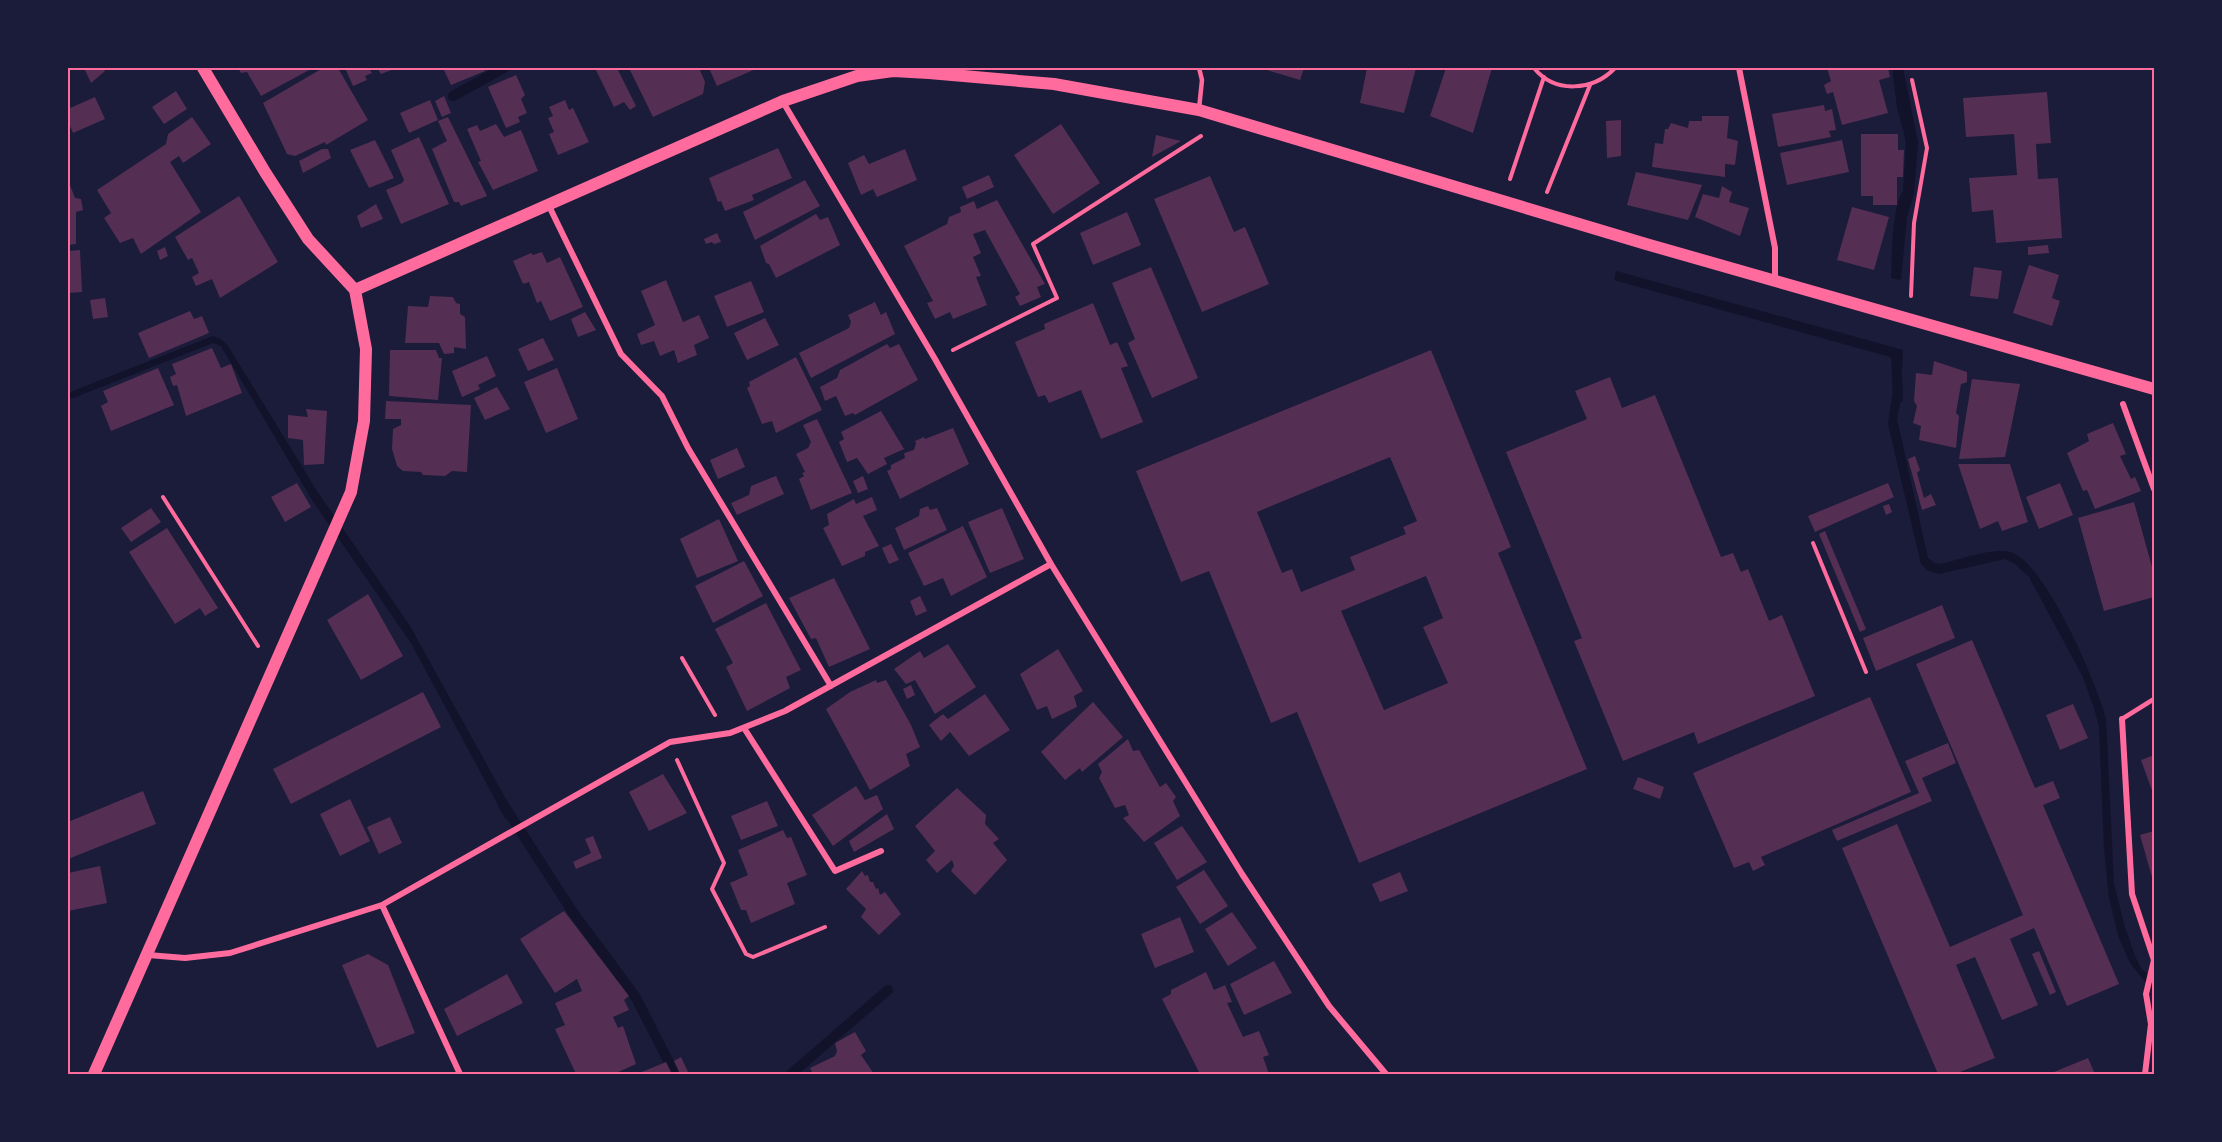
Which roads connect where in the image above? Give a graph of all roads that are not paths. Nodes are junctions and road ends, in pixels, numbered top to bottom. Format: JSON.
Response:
{"nodes":[{"id":1,"x":202,"y":68,"type":"edge"},
{"id":2,"x":1199,"y":68,"type":"edge"},
{"id":3,"x":1739,"y":68,"type":"edge"},
{"id":4,"x":783,"y":101,"type":"junction"},
{"id":5,"x":1199,"y":110,"type":"junction"},
{"id":6,"x":549,"y":206,"type":"junction"},
{"id":7,"x":1775,"y":280,"type":"junction"},
{"id":8,"x":355,"y":290,"type":"junction"},
{"id":9,"x":2154,"y":389,"type":"edge"},
{"id":10,"x":2123,"y":404,"type":"dead end"},
{"id":11,"x":2154,"y":489,"type":"edge"},
{"id":12,"x":1051,"y":564,"type":"junction"},
{"id":13,"x":831,"y":686,"type":"junction"},
{"id":14,"x":2154,"y":699,"type":"edge"},
{"id":15,"x":2122,"y":719,"type":"joint"},
{"id":16,"x":744,"y":728,"type":"junction"},
{"id":17,"x":881,"y":851,"type":"dead end"},
{"id":18,"x":382,"y":905,"type":"junction"},
{"id":19,"x":148,"y":955,"type":"junction"},
{"id":20,"x":94,"y":1074,"type":"edge"},
{"id":21,"x":460,"y":1074,"type":"edge"},
{"id":22,"x":1386,"y":1074,"type":"edge"},
{"id":23,"x":2145,"y":1074,"type":"edge"}],
"edges":[{"from":1,"to":8,"type":"main road"},
{"from":2,"to":5,"type":"lane"},
{"from":3,"to":7,"type":"street"},
{"from":4,"to":5,"type":"main road"},
{"from":4,"to":6,"type":"main road"},
{"from":4,"to":12,"type":"street"},
{"from":5,"to":7,"type":"main road"},
{"from":6,"to":8,"type":"main road"},
{"from":6,"to":13,"type":"street"},
{"from":7,"to":9,"type":"main road"},
{"from":8,"to":19,"type":"main road"},
{"from":10,"to":11,"type":"street"},
{"from":12,"to":13,"type":"street"},
{"from":12,"to":22,"type":"street"},
{"from":13,"to":16,"type":"street"},
{"from":14,"to":15,"type":"lane"},
{"from":15,"to":23,"type":"street"},
{"from":16,"to":17,"type":"street"},
{"from":16,"to":18,"type":"street"},
{"from":18,"to":19,"type":"street"},
{"from":18,"to":21,"type":"street"},
{"from":19,"to":20,"type":"main road"}]}
